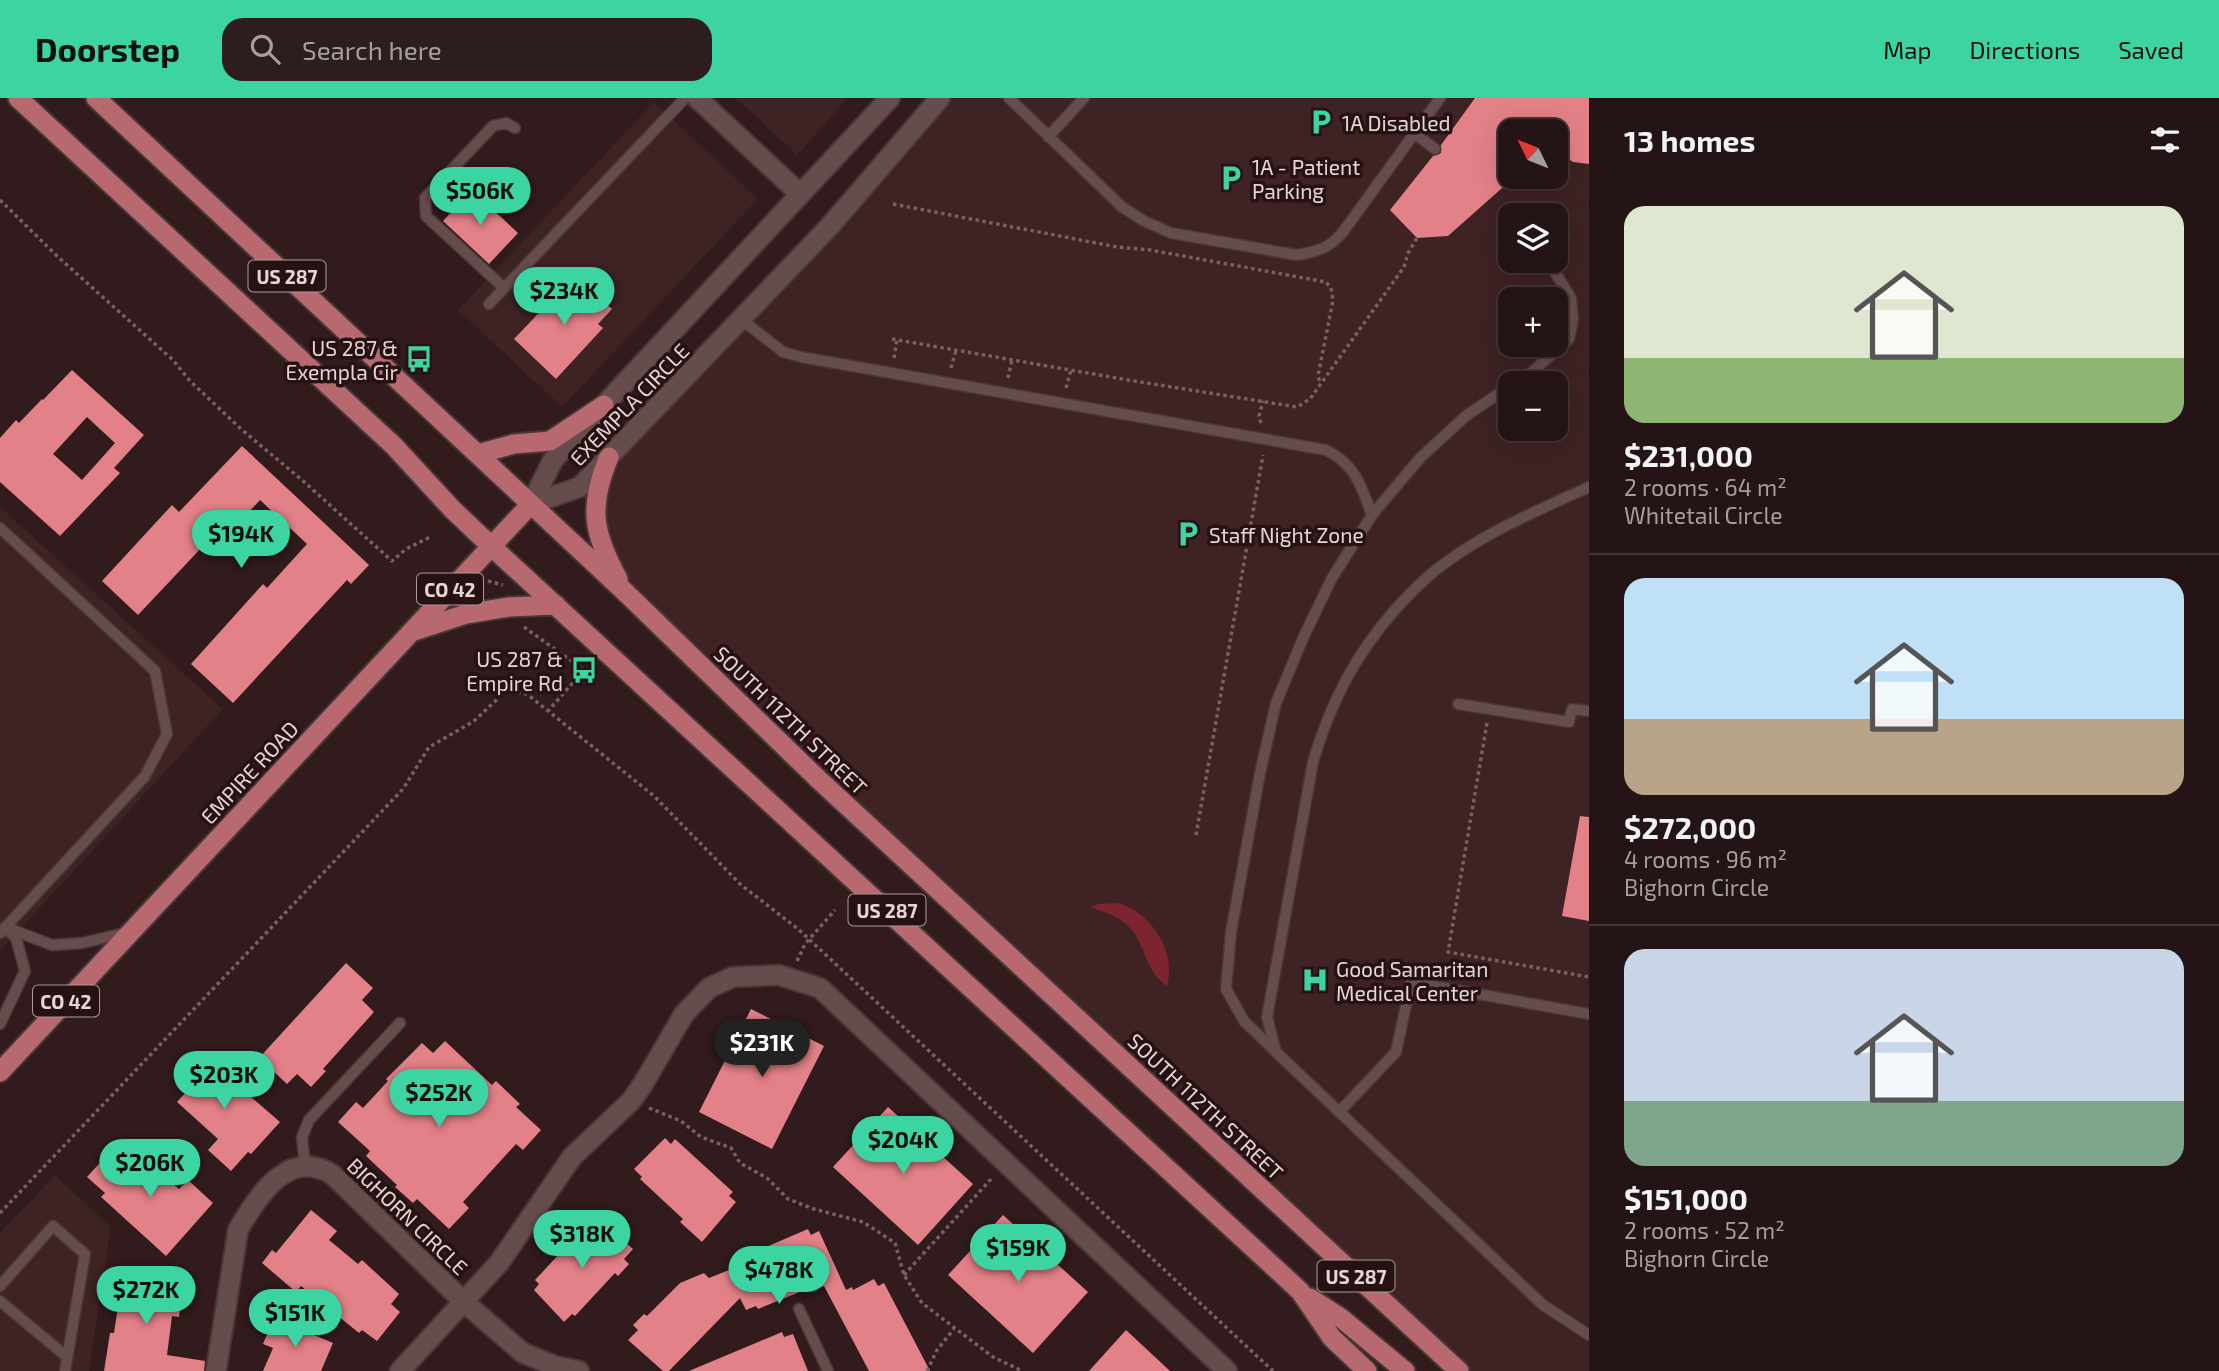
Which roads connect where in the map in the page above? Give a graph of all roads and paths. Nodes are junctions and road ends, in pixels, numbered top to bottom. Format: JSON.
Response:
{"nodes":[{"id":1,"x":18,"y":98,"type":"edge"},
{"id":2,"x":96,"y":98,"type":"edge"},
{"id":3,"x":685,"y":98,"type":"edge"},
{"id":4,"x":697,"y":98,"type":"edge"},
{"id":5,"x":890,"y":98,"type":"edge"},
{"id":6,"x":940,"y":98,"type":"edge"},
{"id":7,"x":1009,"y":98,"type":"edge"},
{"id":8,"x":1084,"y":98,"type":"edge"},
{"id":9,"x":1440,"y":98,"type":"edge"},
{"id":10,"x":515,"y":128,"type":"dead end"},
{"id":11,"x":1414,"y":134,"type":"junction"},
{"id":12,"x":1048,"y":137,"type":"junction"},
{"id":13,"x":1435,"y":149,"type":"dead end"},
{"id":14,"x":800,"y":194,"type":"junction"},
{"id":15,"x":0,"y":200,"type":"edge"},
{"id":16,"x":893,"y":204,"type":"dead end"},
{"id":17,"x":1417,"y":237,"type":"dead end"},
{"id":18,"x":1555,"y":273,"type":"edge"},
{"id":19,"x":504,"y":288,"type":"junction"},
{"id":20,"x":489,"y":304,"type":"dead end"},
{"id":21,"x":742,"y":320,"type":"junction"},
{"id":22,"x":892,"y":339,"type":"dead end"},
{"id":23,"x":1533,"y":371,"type":"edge"},
{"id":24,"x":1320,"y":383,"type":"junction"},
{"id":25,"x":1498,"y":394,"type":"edge"},
{"id":26,"x":1263,"y":401,"type":"junction"},
{"id":27,"x":604,"y":405,"type":"junction"},
{"id":28,"x":1264,"y":439,"type":"junction"},
{"id":29,"x":478,"y":454,"type":"junction"},
{"id":30,"x":609,"y":457,"type":"junction"},
{"id":31,"x":1589,"y":487,"type":"edge"},
{"id":32,"x":531,"y":504,"type":"junction"},
{"id":33,"x":1372,"y":515,"type":"junction"},
{"id":34,"x":0,"y":528,"type":"edge"},
{"id":35,"x":430,"y":537,"type":"dead end"},
{"id":36,"x":491,"y":546,"type":"junction"},
{"id":37,"x":488,"y":581,"type":"dead end"},
{"id":38,"x":504,"y":586,"type":"dead end"},
{"id":39,"x":623,"y":590,"type":"junction"},
{"id":40,"x":556,"y":605,"type":"junction"},
{"id":41,"x":517,"y":625,"type":"dead end"},
{"id":42,"x":409,"y":632,"type":"junction"},
{"id":43,"x":1458,"y":704,"type":"dead end"},
{"id":44,"x":549,"y":710,"type":"junction"},
{"id":45,"x":1489,"y":710,"type":"junction"},
{"id":46,"x":1589,"y":712,"type":"edge"},
{"id":47,"x":1196,"y":835,"type":"dead end"},
{"id":48,"x":835,"y":910,"type":"dead end"},
{"id":49,"x":3,"y":930,"type":"edge"},
{"id":50,"x":132,"y":931,"type":"junction"},
{"id":51,"x":809,"y":939,"type":"junction"},
{"id":52,"x":1589,"y":977,"type":"edge"},
{"id":53,"x":790,"y":979,"type":"junction"},
{"id":54,"x":1589,"y":1014,"type":"edge"},
{"id":55,"x":400,"y":1023,"type":"dead end"},
{"id":56,"x":0,"y":1024,"type":"edge"},
{"id":57,"x":1276,"y":1052,"type":"junction"},
{"id":58,"x":0,"y":1072,"type":"edge"},
{"id":59,"x":631,"y":1101,"type":"junction"},
{"id":60,"x":1339,"y":1112,"type":"junction"},
{"id":61,"x":1028,"y":1142,"type":"junction"},
{"id":62,"x":1006,"y":1162,"type":"junction"},
{"id":63,"x":305,"y":1165,"type":"junction"},
{"id":64,"x":0,"y":1213,"type":"edge"},
{"id":65,"x":904,"y":1275,"type":"junction"},
{"id":66,"x":0,"y":1286,"type":"edge"},
{"id":67,"x":1300,"y":1291,"type":"junction"},
{"id":68,"x":0,"y":1301,"type":"edge"},
{"id":69,"x":464,"y":1302,"type":"junction"},
{"id":70,"x":799,"y":1309,"type":"dead end"},
{"id":71,"x":954,"y":1328,"type":"junction"},
{"id":72,"x":1589,"y":1335,"type":"edge"},
{"id":73,"x":67,"y":1357,"type":"junction"},
{"id":74,"x":65,"y":1371,"type":"edge"},
{"id":75,"x":216,"y":1371,"type":"edge"},
{"id":76,"x":400,"y":1371,"type":"edge"},
{"id":77,"x":579,"y":1371,"type":"edge"},
{"id":78,"x":828,"y":1371,"type":"edge"},
{"id":79,"x":927,"y":1371,"type":"edge"},
{"id":80,"x":1022,"y":1371,"type":"edge"},
{"id":81,"x":1227,"y":1371,"type":"edge"},
{"id":82,"x":1273,"y":1371,"type":"edge"},
{"id":83,"x":1367,"y":1371,"type":"edge"},
{"id":84,"x":1405,"y":1371,"type":"edge"},
{"id":85,"x":1459,"y":1371,"type":"edge"}],
"edges":[{"from":1,"to":36,"type":"main road","number":"US 287"},
{"from":2,"to":29,"type":"main road","name":"SOUTH 112TH STREET","number":"US 287"},
{"from":3,"to":19,"type":"lane"},
{"from":4,"to":14,"type":"street"},
{"from":5,"to":14,"type":"street","name":"EXEMPLA CIRCLE"},
{"from":6,"to":21,"type":"street","name":"EXEMPLA CIRCLE"},
{"from":7,"to":12,"type":"lane"},
{"from":8,"to":12,"type":"lane"},
{"from":9,"to":11,"type":"lane"},
{"from":10,"to":19,"type":"lane"},
{"from":11,"to":12,"type":"lane"},
{"from":11,"to":13,"type":"lane"},
{"from":14,"to":27,"type":"street","name":"EXEMPLA CIRCLE"},
{"from":15,"to":35,"type":"path"},
{"from":16,"to":24,"type":"path"},
{"from":17,"to":24,"type":"path"},
{"from":18,"to":23,"type":"lane"},
{"from":19,"to":20,"type":"lane"},
{"from":21,"to":28,"type":"lane"},
{"from":21,"to":30,"type":"street","name":"EXEMPLA CIRCLE"},
{"from":22,"to":26,"type":"path"},
{"from":24,"to":26,"type":"path"},
{"from":25,"to":33,"type":"lane"},
{"from":26,"to":28,"type":"path"},
{"from":27,"to":29,"type":"main road"},
{"from":27,"to":32,"type":"street","name":"EXEMPLA CIRCLE"},
{"from":28,"to":33,"type":"lane"},
{"from":28,"to":47,"type":"path"},
{"from":29,"to":32,"type":"main road","name":"SOUTH 112TH STREET","number":"US 287"},
{"from":30,"to":32,"type":"street","name":"EXEMPLA CIRCLE"},
{"from":30,"to":39,"type":"main road"},
{"from":31,"to":57,"type":"lane"},
{"from":32,"to":36,"type":"main road","name":"EMPIRE ROAD","number":"CO 42"},
{"from":32,"to":39,"type":"main road","name":"SOUTH 112TH STREET","number":"US 287"},
{"from":33,"to":57,"type":"lane"},
{"from":34,"to":49,"type":"lane"},
{"from":36,"to":40,"type":"main road","number":"US 287"},
{"from":36,"to":42,"type":"main road","name":"EMPIRE ROAD","number":"CO 42"},
{"from":37,"to":38,"type":"path"},
{"from":39,"to":85,"type":"main road","name":"SOUTH 112TH STREET","number":"US 287"},
{"from":40,"to":42,"type":"main road"},
{"from":40,"to":67,"type":"main road","number":"US 287"},
{"from":41,"to":44,"type":"path"},
{"from":42,"to":50,"type":"main road","name":"EMPIRE ROAD","number":"CO 42"},
{"from":43,"to":45,"type":"lane"},
{"from":44,"to":51,"type":"path"},
{"from":44,"to":64,"type":"path"},
{"from":45,"to":46,"type":"lane"},
{"from":45,"to":52,"type":"path"},
{"from":48,"to":51,"type":"path"},
{"from":49,"to":50,"type":"lane"},
{"from":49,"to":56,"type":"lane"},
{"from":50,"to":58,"type":"main road","name":"EMPIRE ROAD","number":"CO 42"},
{"from":51,"to":53,"type":"path"},
{"from":51,"to":61,"type":"path"},
{"from":53,"to":59,"type":"street"},
{"from":53,"to":62,"type":"street"},
{"from":54,"to":60,"type":"lane"},
{"from":55,"to":63,"type":"lane"},
{"from":57,"to":60,"type":"lane"},
{"from":59,"to":65,"type":"path"},
{"from":59,"to":69,"type":"street"},
{"from":60,"to":72,"type":"lane"},
{"from":61,"to":62,"type":"path"},
{"from":61,"to":82,"type":"path"},
{"from":62,"to":65,"type":"path"},
{"from":62,"to":81,"type":"street"},
{"from":63,"to":69,"type":"street","name":"BIGHORN CIRCLE"},
{"from":63,"to":75,"type":"street"},
{"from":65,"to":71,"type":"path"},
{"from":66,"to":73,"type":"lane"},
{"from":67,"to":83,"type":"main road","number":"US 287"},
{"from":67,"to":84,"type":"main road"},
{"from":68,"to":73,"type":"lane"},
{"from":69,"to":76,"type":"street"},
{"from":69,"to":77,"type":"street","name":"BIGHORN CIRCLE"},
{"from":70,"to":78,"type":"lane"},
{"from":71,"to":79,"type":"path"},
{"from":71,"to":80,"type":"path"},
{"from":73,"to":74,"type":"lane"}]}
